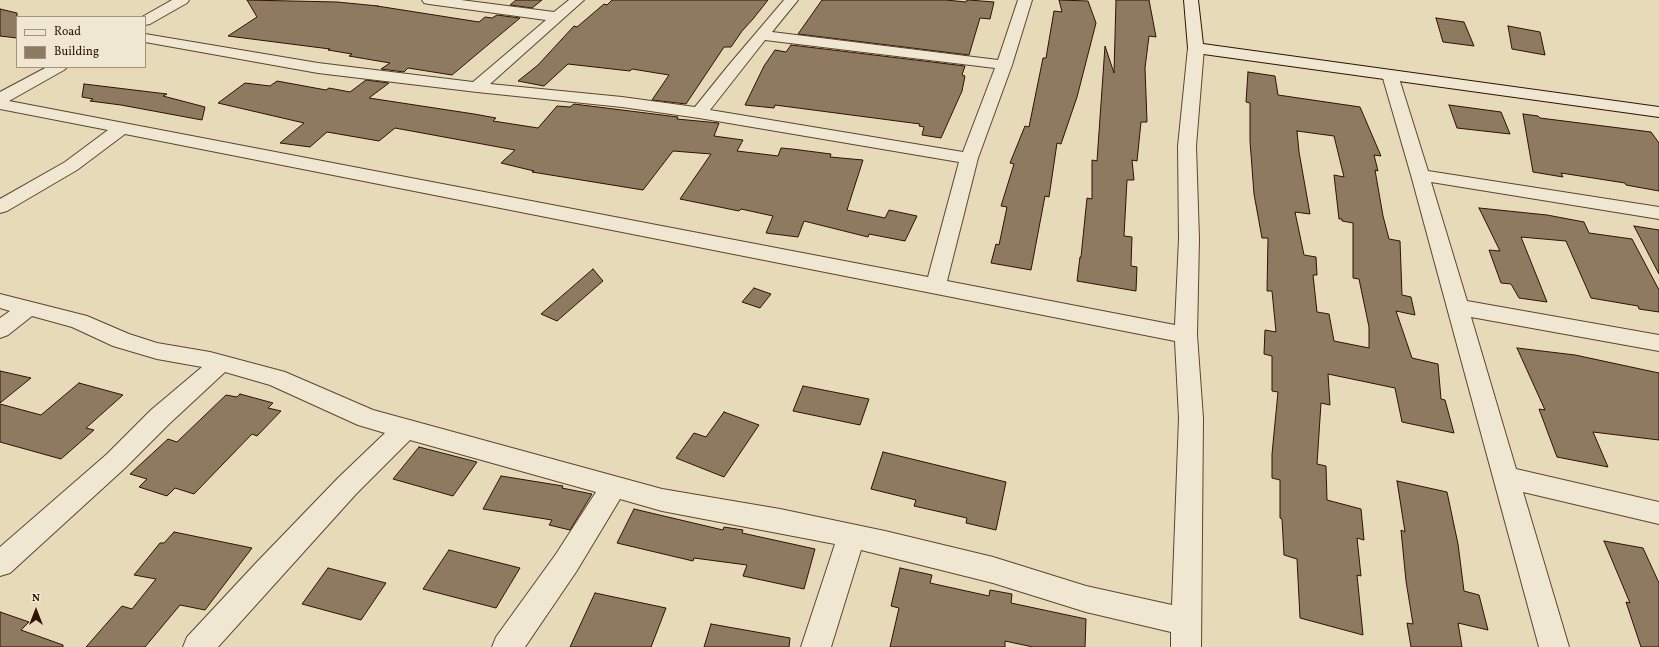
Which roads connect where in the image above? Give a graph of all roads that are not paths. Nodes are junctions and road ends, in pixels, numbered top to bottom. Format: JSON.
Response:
{"nodes":[{"id":1,"x":178,"y":0,"type":"edge"},
{"id":2,"x":429,"y":0,"type":"edge"},
{"id":3,"x":577,"y":0,"type":"edge"},
{"id":4,"x":791,"y":0,"type":"edge"},
{"id":5,"x":1025,"y":0,"type":"edge"},
{"id":6,"x":1191,"y":0,"type":"edge"},
{"id":7,"x":558,"y":17,"type":"junction"},
{"id":8,"x":146,"y":20,"type":"edge"},
{"id":9,"x":763,"y":35,"type":"junction"},
{"id":10,"x":146,"y":38,"type":"edge"},
{"id":11,"x":1196,"y":48,"type":"junction"},
{"id":12,"x":1004,"y":65,"type":"junction"},
{"id":13,"x":57,"y":68,"type":"edge"},
{"id":14,"x":1390,"y":75,"type":"junction"},
{"id":15,"x":477,"y":87,"type":"junction"},
{"id":16,"x":0,"y":99,"type":"edge"},
{"id":17,"x":0,"y":104,"type":"edge"},
{"id":18,"x":1659,"y":112,"type":"edge"},
{"id":19,"x":699,"y":113,"type":"junction"},
{"id":20,"x":122,"y":128,"type":"junction"},
{"id":21,"x":969,"y":158,"type":"junction"},
{"id":22,"x":1420,"y":175,"type":"junction"},
{"id":23,"x":0,"y":207,"type":"edge"},
{"id":24,"x":1659,"y":213,"type":"edge"},
{"id":25,"x":936,"y":286,"type":"junction"},
{"id":26,"x":0,"y":301,"type":"edge"},
{"id":27,"x":1457,"y":307,"type":"junction"},
{"id":28,"x":28,"y":308,"type":"junction"},
{"id":29,"x":0,"y":330,"type":"edge"},
{"id":30,"x":1186,"y":336,"type":"junction"},
{"id":31,"x":1659,"y":343,"type":"edge"},
{"id":32,"x":221,"y":363,"type":"junction"},
{"id":33,"x":406,"y":428,"type":"junction"},
{"id":34,"x":1505,"y":476,"type":"junction"},
{"id":35,"x":614,"y":486,"type":"junction"},
{"id":36,"x":1659,"y":513,"type":"edge"},
{"id":37,"x":852,"y":536,"type":"junction"},
{"id":38,"x":0,"y":564,"type":"edge"},
{"id":39,"x":1186,"y":622,"type":"junction"},
{"id":40,"x":198,"y":647,"type":"edge"},
{"id":41,"x":507,"y":647,"type":"edge"},
{"id":42,"x":816,"y":647,"type":"edge"},
{"id":43,"x":1186,"y":647,"type":"edge"},
{"id":44,"x":1554,"y":647,"type":"edge"}],
"edges":[{"from":1,"to":8,"type":"street"},
{"from":2,"to":7,"type":"street"},
{"from":3,"to":7,"type":"street"},
{"from":4,"to":9,"type":"street"},
{"from":5,"to":12,"type":"street"},
{"from":6,"to":11,"type":"street"},
{"from":7,"to":15,"type":"street"},
{"from":9,"to":12,"type":"street"},
{"from":9,"to":19,"type":"street"},
{"from":10,"to":15,"type":"street"},
{"from":11,"to":14,"type":"street"},
{"from":11,"to":30,"type":"street"},
{"from":12,"to":21,"type":"street"},
{"from":13,"to":16,"type":"street"},
{"from":14,"to":18,"type":"street"},
{"from":14,"to":22,"type":"street"},
{"from":15,"to":19,"type":"street"},
{"from":17,"to":20,"type":"street"},
{"from":19,"to":21,"type":"street"},
{"from":20,"to":23,"type":"street"},
{"from":20,"to":25,"type":"street"},
{"from":21,"to":25,"type":"street"},
{"from":22,"to":24,"type":"street"},
{"from":22,"to":27,"type":"street"},
{"from":25,"to":30,"type":"street"},
{"from":26,"to":28,"type":"street"},
{"from":27,"to":31,"type":"street"},
{"from":27,"to":34,"type":"street"},
{"from":28,"to":29,"type":"street"},
{"from":28,"to":32,"type":"street"},
{"from":30,"to":39,"type":"street"},
{"from":32,"to":33,"type":"street"},
{"from":32,"to":38,"type":"street"},
{"from":33,"to":35,"type":"street"},
{"from":33,"to":40,"type":"street"},
{"from":34,"to":36,"type":"street"},
{"from":34,"to":44,"type":"street"},
{"from":35,"to":37,"type":"street"},
{"from":35,"to":41,"type":"street"},
{"from":37,"to":39,"type":"street"},
{"from":37,"to":42,"type":"street"},
{"from":39,"to":43,"type":"street"}]}
